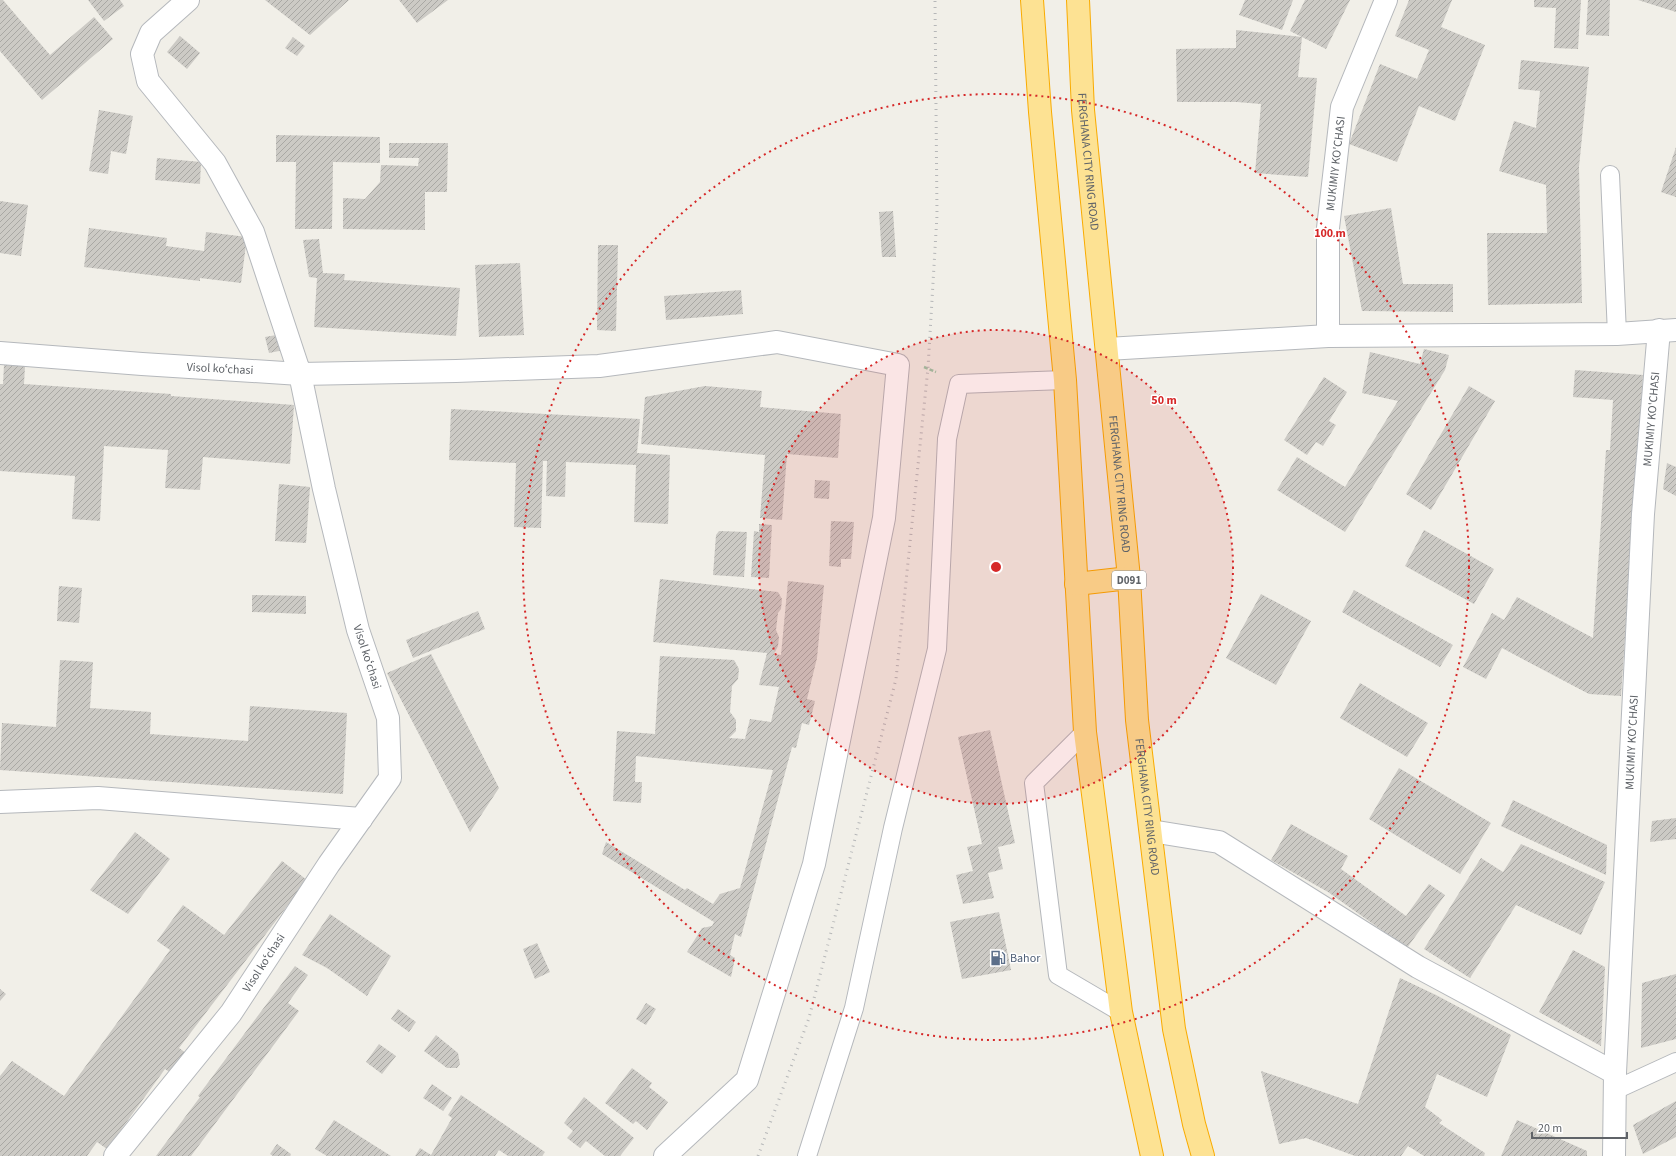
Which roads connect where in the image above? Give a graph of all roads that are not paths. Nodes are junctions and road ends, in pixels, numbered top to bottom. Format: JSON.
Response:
{"nodes":[{"id":1,"x":188,"y":0,"type":"edge"},
{"id":2,"x":1032,"y":0,"type":"edge"},
{"id":3,"x":1078,"y":0,"type":"edge"},
{"id":4,"x":1386,"y":0,"type":"edge"},
{"id":5,"x":1610,"y":175,"type":"dead end"},
{"id":6,"x":1667,"y":330,"type":"edge"},
{"id":7,"x":1616,"y":334,"type":"junction"},
{"id":8,"x":1328,"y":336,"type":"junction"},
{"id":9,"x":1107,"y":349,"type":"junction"},
{"id":10,"x":0,"y":353,"type":"edge"},
{"id":11,"x":300,"y":374,"type":"junction"},
{"id":12,"x":1065,"y":380,"type":"junction"},
{"id":13,"x":1129,"y":578,"type":"junction"},
{"id":14,"x":1076,"y":584,"type":"junction"},
{"id":15,"x":1085,"y":732,"type":"junction"},
{"id":16,"x":0,"y":802,"type":"edge"},
{"id":17,"x":361,"y":819,"type":"junction"},
{"id":18,"x":1151,"y":830,"type":"junction"},
{"id":19,"x":1121,"y":1012,"type":"junction"},
{"id":20,"x":1676,"y":1062,"type":"edge"},
{"id":21,"x":1615,"y":1082,"type":"junction"},
{"id":22,"x":115,"y":1156,"type":"edge"},
{"id":23,"x":665,"y":1156,"type":"edge"},
{"id":24,"x":807,"y":1156,"type":"edge"},
{"id":25,"x":1152,"y":1156,"type":"edge"},
{"id":26,"x":1203,"y":1156,"type":"edge"},
{"id":27,"x":1614,"y":1156,"type":"edge"}],
"edges":[{"from":1,"to":11,"type":"street"},
{"from":2,"to":12,"type":"highway"},
{"from":3,"to":9,"type":"highway","name":"FERGHANA CITY RING ROAD","number":"D091"},
{"from":4,"to":8,"type":"street","name":"MUKIMIY KO'CHASI"},
{"from":5,"to":7,"type":"lane"},
{"from":6,"to":7,"type":"street"},
{"from":6,"to":21,"type":"street","name":"MUKIMIY KO'CHASI"},
{"from":7,"to":8,"type":"street"},
{"from":8,"to":9,"type":"street"},
{"from":9,"to":13,"type":"highway","name":"FERGHANA CITY RING ROAD","number":"D091"},
{"from":10,"to":11,"type":"street","name":"Visol koʻchasi"},
{"from":11,"to":17,"type":"street","name":"Visol koʻchasi"},
{"from":11,"to":23,"type":"street"},
{"from":12,"to":14,"type":"highway"},
{"from":12,"to":24,"type":"lane"},
{"from":13,"to":14,"type":"highway"},
{"from":13,"to":18,"type":"highway","name":"FERGHANA CITY RING ROAD","number":"D091"},
{"from":14,"to":15,"type":"highway"},
{"from":15,"to":19,"type":"highway"},
{"from":15,"to":19,"type":"lane"},
{"from":16,"to":17,"type":"street"},
{"from":17,"to":22,"type":"street","name":"Visol koʻchasi"},
{"from":18,"to":21,"type":"street"},
{"from":18,"to":26,"type":"highway","name":"FERGHANA CITY RING ROAD","number":"D091"},
{"from":19,"to":25,"type":"highway"},
{"from":20,"to":21,"type":"lane"},
{"from":21,"to":27,"type":"street","name":"MUKIMIY KO'CHASI"}]}
